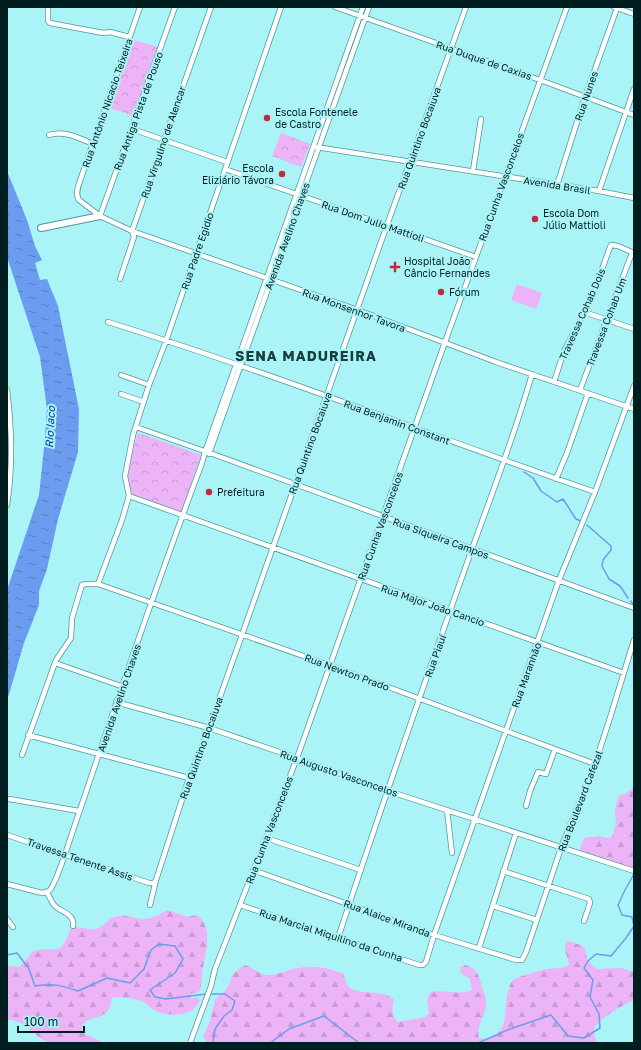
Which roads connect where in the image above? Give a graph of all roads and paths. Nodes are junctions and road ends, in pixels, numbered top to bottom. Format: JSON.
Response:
{"nodes":[{"id":1,"x":48,"y":7,"type":"edge"},
{"id":2,"x":140,"y":7,"type":"edge"},
{"id":3,"x":175,"y":7,"type":"edge"},
{"id":4,"x":211,"y":7,"type":"edge"},
{"id":5,"x":281,"y":7,"type":"edge"},
{"id":6,"x":335,"y":7,"type":"edge"},
{"id":7,"x":363,"y":7,"type":"edge"},
{"id":8,"x":369,"y":7,"type":"edge"},
{"id":9,"x":466,"y":7,"type":"edge"},
{"id":10,"x":567,"y":7,"type":"edge"},
{"id":11,"x":616,"y":8,"type":"edge"},
{"id":12,"x":634,"y":14,"type":"edge"},
{"id":13,"x":363,"y":17,"type":"junction"},
{"id":14,"x":129,"y":37,"type":"junction"},
{"id":15,"x":451,"y":49,"type":"junction"},
{"id":16,"x":540,"y":80,"type":"junction"},
{"id":17,"x":634,"y":89,"type":"edge"},
{"id":18,"x":585,"y":97,"type":"junction"},
{"id":19,"x":626,"y":112,"type":"junction"},
{"id":20,"x":634,"y":115,"type":"edge"},
{"id":21,"x":481,"y":119,"type":"dead end"},
{"id":22,"x":132,"y":129,"type":"junction"},
{"id":23,"x":49,"y":135,"type":"dead end"},
{"id":24,"x":164,"y":140,"type":"junction"},
{"id":25,"x":92,"y":144,"type":"junction"},
{"id":26,"x":316,"y":147,"type":"junction"},
{"id":27,"x":411,"y":161,"type":"junction"},
{"id":28,"x":227,"y":162,"type":"junction"},
{"id":29,"x":225,"y":169,"type":"junction"},
{"id":30,"x":473,"y":171,"type":"junction"},
{"id":31,"x":505,"y":176,"type":"junction"},
{"id":32,"x":557,"y":185,"type":"junction"},
{"id":33,"x":598,"y":191,"type":"junction"},
{"id":34,"x":298,"y":196,"type":"junction"},
{"id":35,"x":634,"y":198,"type":"edge"},
{"id":36,"x":79,"y":200,"type":"joint"},
{"id":37,"x":100,"y":216,"type":"junction"},
{"id":38,"x":387,"y":226,"type":"junction"},
{"id":39,"x":41,"y":228,"type":"dead end"},
{"id":40,"x":132,"y":231,"type":"junction"},
{"id":41,"x":196,"y":253,"type":"junction"},
{"id":42,"x":633,"y":253,"type":"edge"},
{"id":43,"x":476,"y":257,"type":"junction"},
{"id":44,"x":120,"y":278,"type":"dead end"},
{"id":45,"x":268,"y":279,"type":"junction"},
{"id":46,"x":358,"y":310,"type":"junction"},
{"id":47,"x":584,"y":312,"type":"junction"},
{"id":48,"x":608,"y":320,"type":"junction"},
{"id":49,"x":108,"y":322,"type":"dead end"},
{"id":50,"x":634,"y":329,"type":"edge"},
{"id":51,"x":166,"y":341,"type":"junction"},
{"id":52,"x":445,"y":342,"type":"junction"},
{"id":53,"x":238,"y":365,"type":"junction"},
{"id":54,"x":532,"y":374,"type":"junction"},
{"id":55,"x":121,"y":375,"type":"dead end"},
{"id":56,"x":554,"y":382,"type":"junction"},
{"id":57,"x":149,"y":385,"type":"junction"},
{"id":58,"x":634,"y":386,"type":"edge"},
{"id":59,"x":7,"y":390,"type":"edge"},
{"id":60,"x":580,"y":390,"type":"junction"},
{"id":61,"x":588,"y":393,"type":"junction"},
{"id":62,"x":121,"y":394,"type":"dead end"},
{"id":63,"x":327,"y":396,"type":"junction"},
{"id":64,"x":144,"y":402,"type":"junction"},
{"id":65,"x":627,"y":406,"type":"junction"},
{"id":66,"x":634,"y":409,"type":"edge"},
{"id":67,"x":136,"y":427,"type":"junction"},
{"id":68,"x":414,"y":428,"type":"junction"},
{"id":69,"x":208,"y":452,"type":"junction"},
{"id":70,"x":505,"y":461,"type":"junction"},
{"id":71,"x":556,"y":479,"type":"junction"},
{"id":72,"x":295,"y":484,"type":"junction"},
{"id":73,"x":595,"y":492,"type":"junction"},
{"id":74,"x":128,"y":496,"type":"junction"},
{"id":75,"x":7,"y":505,"type":"edge"},
{"id":76,"x":183,"y":516,"type":"junction"},
{"id":77,"x":383,"y":517,"type":"junction"},
{"id":78,"x":273,"y":547,"type":"junction"},
{"id":79,"x":472,"y":548,"type":"junction"},
{"id":80,"x":360,"y":580,"type":"junction"},
{"id":81,"x":559,"y":580,"type":"junction"},
{"id":82,"x":98,"y":584,"type":"junction"},
{"id":83,"x":152,"y":603,"type":"junction"},
{"id":84,"x":634,"y":608,"type":"edge"},
{"id":85,"x":451,"y":611,"type":"junction"},
{"id":86,"x":242,"y":635,"type":"junction"},
{"id":87,"x":634,"y":640,"type":"edge"},
{"id":88,"x":538,"y":642,"type":"junction"},
{"id":89,"x":55,"y":663,"type":"junction"},
{"id":90,"x":329,"y":665,"type":"junction"},
{"id":91,"x":624,"y":672,"type":"junction"},
{"id":92,"x":121,"y":686,"type":"junction"},
{"id":93,"x":419,"y":699,"type":"junction"},
{"id":94,"x":116,"y":702,"type":"junction"},
{"id":95,"x":209,"y":728,"type":"junction"},
{"id":96,"x":506,"y":730,"type":"junction"},
{"id":97,"x":28,"y":735,"type":"junction"},
{"id":98,"x":555,"y":749,"type":"junction"},
{"id":99,"x":100,"y":754,"type":"junction"},
{"id":100,"x":22,"y":755,"type":"dead end"},
{"id":101,"x":297,"y":758,"type":"junction"},
{"id":102,"x":595,"y":764,"type":"junction"},
{"id":103,"x":189,"y":778,"type":"junction"},
{"id":104,"x":388,"y":791,"type":"junction"},
{"id":105,"x":9,"y":799,"type":"dead end"},
{"id":106,"x":526,"y":806,"type":"dead end"},
{"id":107,"x":447,"y":810,"type":"junction"},
{"id":108,"x":79,"y":811,"type":"junction"},
{"id":109,"x":475,"y":820,"type":"junction"},
{"id":110,"x":516,"y":833,"type":"junction"},
{"id":111,"x":7,"y":835,"type":"edge"},
{"id":112,"x":266,"y":838,"type":"junction"},
{"id":113,"x":561,"y":848,"type":"junction"},
{"id":114,"x":452,"y":853,"type":"dead end"},
{"id":115,"x":66,"y":854,"type":"junction"},
{"id":116,"x":253,"y":870,"type":"junction"},
{"id":117,"x":361,"y":870,"type":"junction"},
{"id":118,"x":632,"y":870,"type":"edge"},
{"id":119,"x":503,"y":871,"type":"junction"},
{"id":120,"x":155,"y":881,"type":"junction"},
{"id":121,"x":7,"y":884,"type":"edge"},
{"id":122,"x":548,"y":886,"type":"junction"},
{"id":123,"x":46,"y":892,"type":"junction"},
{"id":124,"x":349,"y":904,"type":"junction"},
{"id":125,"x":150,"y":905,"type":"dead end"},
{"id":126,"x":240,"y":905,"type":"junction"},
{"id":127,"x":493,"y":906,"type":"junction"},
{"id":128,"x":7,"y":919,"type":"edge"},
{"id":129,"x":537,"y":920,"type":"junction"},
{"id":130,"x":584,"y":921,"type":"dead end"},
{"id":131,"x":73,"y":926,"type":"dead end"},
{"id":132,"x":13,"y":927,"type":"dead end"},
{"id":133,"x":434,"y":935,"type":"junction"},
{"id":134,"x":338,"y":938,"type":"junction"},
{"id":135,"x":479,"y":948,"type":"junction"},
{"id":136,"x":522,"y":960,"type":"joint"},
{"id":137,"x":423,"y":965,"type":"joint"},
{"id":138,"x":190,"y":1043,"type":"edge"}],
"edges":[{"from":1,"to":14,"type":"street"},
{"from":2,"to":14,"type":"street","name":"Rua Antônio Nicacio Teixeira"},
{"from":3,"to":22,"type":"street","name":"Rua Antiga Pista de Pouso"},
{"from":4,"to":24,"type":"street","name":"Rua Virgulino de Alencar"},
{"from":5,"to":28,"type":"street","name":"Rua Padre Egidio"},
{"from":6,"to":13,"type":"street","name":"Rua Duque de Caxias"},
{"from":7,"to":13,"type":"street","name":"Avenida Avelino Chaves"},
{"from":8,"to":13,"type":"street","name":"Avenida Avelino Chaves"},
{"from":9,"to":15,"type":"street","name":"Rua Quintino Bocaiuva"},
{"from":10,"to":16,"type":"street","name":"Rua Cunha Vasconcelos"},
{"from":11,"to":12,"type":"street"},
{"from":11,"to":18,"type":"street","name":"Rua Nunes"},
{"from":13,"to":15,"type":"street","name":"Rua Duque de Caxias"},
{"from":13,"to":26,"type":"street","name":"Avenida Avelino Chaves"},
{"from":14,"to":25,"type":"street","name":"Rua Antônio Nicacio Teixeira"},
{"from":15,"to":16,"type":"street","name":"Rua Duque de Caxias"},
{"from":15,"to":27,"type":"street","name":"Rua Quintino Bocaiuva"},
{"from":16,"to":18,"type":"street","name":"Rua Duque de Caxias"},
{"from":16,"to":31,"type":"street","name":"Rua Cunha Vasconcelos"},
{"from":17,"to":19,"type":"street"},
{"from":18,"to":19,"type":"street","name":"Rua Duque de Caxias"},
{"from":18,"to":32,"type":"street","name":"Rua Nunes"},
{"from":19,"to":20,"type":"street","name":"Rua Duque de Caxias"},
{"from":19,"to":33,"type":"street"},
{"from":21,"to":30,"type":"street"},
{"from":22,"to":24,"type":"street"},
{"from":22,"to":37,"type":"street","name":"Rua Antiga Pista de Pouso"},
{"from":23,"to":25,"type":"street"},
{"from":24,"to":28,"type":"street"},
{"from":24,"to":40,"type":"street","name":"Rua Virgulino de Alencar"},
{"from":25,"to":36,"type":"street","name":"Rua Antônio Nicacio Teixeira"},
{"from":26,"to":27,"type":"street","name":"Avenida Brasil"},
{"from":26,"to":34,"type":"street","name":"Avenida Avelino Chaves"},
{"from":27,"to":30,"type":"street","name":"Avenida Brasil"},
{"from":27,"to":38,"type":"street","name":"Rua Quintino Bocaiuva"},
{"from":28,"to":29,"type":"street","name":"Rua Padre Egidio"},
{"from":29,"to":34,"type":"street","name":"Rua Dom Julio Mattioli"},
{"from":29,"to":41,"type":"street","name":"Rua Padre Egidio"},
{"from":30,"to":31,"type":"street","name":"Avenida Brasil"},
{"from":31,"to":32,"type":"street","name":"Avenida Brasil"},
{"from":31,"to":43,"type":"street","name":"Rua Cunha Vasconcelos"},
{"from":32,"to":33,"type":"street","name":"Avenida Brasil"},
{"from":33,"to":35,"type":"street","name":"Avenida Brasil"},
{"from":34,"to":38,"type":"street","name":"Rua Dom Julio Mattioli"},
{"from":34,"to":45,"type":"street","name":"Avenida Avelino Chaves"},
{"from":36,"to":37,"type":"street","name":"Rua Monsenhor Tavora"},
{"from":37,"to":39,"type":"street"},
{"from":37,"to":40,"type":"street","name":"Rua Monsenhor Tavora"},
{"from":38,"to":43,"type":"street","name":"Rua Dom Julio Mattioli"},
{"from":38,"to":46,"type":"street","name":"Rua Quintino Bocaiuva"},
{"from":40,"to":41,"type":"street","name":"Rua Monsenhor Tavora"},
{"from":40,"to":44,"type":"street","name":"Rua Virgulino de Alencar"},
{"from":41,"to":45,"type":"street","name":"Rua Monsenhor Tavora"},
{"from":41,"to":51,"type":"street","name":"Rua Padre Egidio"},
{"from":42,"to":47,"type":"street","name":"Travessa Cohab Dois"},
{"from":42,"to":48,"type":"street","name":"Travessa Cohab Um"},
{"from":43,"to":52,"type":"street","name":"Rua Cunha Vasconcelos"},
{"from":45,"to":46,"type":"street","name":"Rua Monsenhor Tavora"},
{"from":45,"to":53,"type":"street","name":"Avenida Avelino Chaves"},
{"from":46,"to":52,"type":"street","name":"Rua Monsenhor Tavora"},
{"from":46,"to":63,"type":"street","name":"Rua Quintino Bocaiuva"},
{"from":47,"to":48,"type":"street"},
{"from":47,"to":56,"type":"street","name":"Travessa Cohab Dois"},
{"from":48,"to":50,"type":"street"},
{"from":48,"to":60,"type":"street","name":"Travessa Cohab Um"},
{"from":49,"to":51,"type":"street","name":"Rua Benjamin Constant"},
{"from":51,"to":53,"type":"street","name":"Rua Benjamin Constant"},
{"from":51,"to":57,"type":"street","name":"Rua Padre Egidio"},
{"from":52,"to":54,"type":"street","name":"Rua Monsenhor Tavora"},
{"from":52,"to":68,"type":"street","name":"Rua Cunha Vasconcelos"},
{"from":53,"to":63,"type":"street","name":"Rua Benjamin Constant"},
{"from":53,"to":69,"type":"street","name":"Avenida Avelino Chaves"},
{"from":54,"to":56,"type":"street","name":"Rua Monsenhor Tavora"},
{"from":54,"to":70,"type":"street","name":"Rua Piauí"},
{"from":55,"to":57,"type":"street"},
{"from":56,"to":60,"type":"street","name":"Rua Monsenhor Tavora"},
{"from":57,"to":64,"type":"street","name":"Rua Padre Egidio"},
{"from":58,"to":65,"type":"street","name":"Rua Maranhão"},
{"from":59,"to":75,"type":"street"},
{"from":60,"to":61,"type":"street","name":"Rua Monsenhor Tavora"},
{"from":61,"to":65,"type":"street","name":"Rua Monsenhor Tavora"},
{"from":61,"to":71,"type":"street"},
{"from":62,"to":64,"type":"street"},
{"from":63,"to":68,"type":"street","name":"Rua Benjamin Constant"},
{"from":63,"to":72,"type":"street","name":"Rua Quintino Bocaiuva"},
{"from":64,"to":67,"type":"street","name":"Rua Padre Egidio"},
{"from":65,"to":66,"type":"street","name":"Rua Monsenhor Tavora"},
{"from":65,"to":73,"type":"street","name":"Rua Maranhão"},
{"from":67,"to":69,"type":"street","name":"Rua Siqueira Campos"},
{"from":67,"to":74,"type":"street","name":"Rua Padre Egidio"},
{"from":68,"to":70,"type":"street","name":"Rua Benjamin Constant"},
{"from":68,"to":77,"type":"street","name":"Rua Cunha Vasconcelos"},
{"from":69,"to":72,"type":"street","name":"Rua Siqueira Campos"},
{"from":69,"to":76,"type":"street","name":"Avenida Avelino Chaves"},
{"from":70,"to":71,"type":"street","name":"Rua Benjamin Constant"},
{"from":70,"to":79,"type":"street","name":"Rua Piauí"},
{"from":71,"to":73,"type":"street","name":"Rua Benjamin Constant"},
{"from":72,"to":77,"type":"street","name":"Rua Siqueira Campos"},
{"from":72,"to":78,"type":"street","name":"Rua Quintino Bocaiuva"},
{"from":73,"to":81,"type":"street","name":"Rua Maranhão"},
{"from":74,"to":76,"type":"street","name":"Rua Major João Cancio"},
{"from":74,"to":82,"type":"street"},
{"from":76,"to":78,"type":"street","name":"Rua Major João Cancio"},
{"from":76,"to":83,"type":"street","name":"Avenida Avelino Chaves"},
{"from":77,"to":79,"type":"street","name":"Rua Siqueira Campos"},
{"from":77,"to":80,"type":"street","name":"Rua Cunha Vasconcelos"},
{"from":78,"to":80,"type":"street","name":"Rua Major João Cancio"},
{"from":78,"to":86,"type":"street","name":"Rua Quintino Bocaiuva"},
{"from":79,"to":81,"type":"street","name":"Rua Siqueira Campos"},
{"from":79,"to":85,"type":"street","name":"Rua Piauí"},
{"from":80,"to":85,"type":"street","name":"Rua Major João Cancio"},
{"from":80,"to":90,"type":"street","name":"Rua Cunha Vasconcelos"},
{"from":81,"to":84,"type":"street","name":"Rua Siqueira Campos"},
{"from":81,"to":88,"type":"street","name":"Rua Maranhão"},
{"from":82,"to":83,"type":"street","name":"Rua Newton Prado"},
{"from":82,"to":89,"type":"street"},
{"from":83,"to":86,"type":"street","name":"Rua Newton Prado"},
{"from":83,"to":92,"type":"street","name":"Avenida Avelino Chaves"},
{"from":85,"to":88,"type":"street","name":"Rua Major João Cancio"},
{"from":85,"to":93,"type":"street","name":"Rua Piauí"},
{"from":86,"to":90,"type":"street","name":"Rua Newton Prado"},
{"from":86,"to":95,"type":"street","name":"Rua Quintino Bocaiuva"},
{"from":87,"to":91,"type":"street","name":"Rua Boulevard Cafezal"},
{"from":88,"to":91,"type":"street","name":"Rua Major João Cancio"},
{"from":88,"to":96,"type":"street","name":"Rua Maranhão"},
{"from":89,"to":92,"type":"street"},
{"from":89,"to":97,"type":"street"},
{"from":90,"to":93,"type":"street","name":"Rua Newton Prado"},
{"from":90,"to":101,"type":"street","name":"Rua Cunha Vasconcelos"},
{"from":91,"to":102,"type":"street","name":"Rua Boulevard Cafezal"},
{"from":92,"to":94,"type":"street","name":"Avenida Avelino Chaves"},
{"from":93,"to":96,"type":"street","name":"Rua Newton Prado"},
{"from":93,"to":104,"type":"street","name":"Rua Piauí"},
{"from":94,"to":95,"type":"street","name":"Rua Augusto Vasconcelos"},
{"from":94,"to":99,"type":"street","name":"Avenida Avelino Chaves"},
{"from":95,"to":101,"type":"street","name":"Rua Augusto Vasconcelos"},
{"from":95,"to":103,"type":"street","name":"Rua Quintino Bocaiuva"},
{"from":96,"to":98,"type":"street","name":"Rua Newton Prado"},
{"from":96,"to":109,"type":"street","name":"Rua Maranhão"},
{"from":97,"to":99,"type":"street"},
{"from":97,"to":100,"type":"street"},
{"from":98,"to":102,"type":"street","name":"Rua Newton Prado"},
{"from":98,"to":106,"type":"street"},
{"from":99,"to":103,"type":"street"},
{"from":99,"to":108,"type":"street","name":"Avenida Avelino Chaves"},
{"from":101,"to":104,"type":"street","name":"Rua Augusto Vasconcelos"},
{"from":101,"to":112,"type":"street","name":"Rua Cunha Vasconcelos"},
{"from":102,"to":113,"type":"street","name":"Rua Boulevard Cafezal"},
{"from":103,"to":120,"type":"street","name":"Rua Quintino Bocaiuva"},
{"from":104,"to":107,"type":"street","name":"Rua Augusto Vasconcelos"},
{"from":104,"to":117,"type":"street","name":"Rua Piauí"},
{"from":105,"to":108,"type":"street"},
{"from":107,"to":109,"type":"street","name":"Rua Augusto Vasconcelos"},
{"from":107,"to":114,"type":"street"},
{"from":108,"to":115,"type":"street","name":"Avenida Avelino Chaves"},
{"from":109,"to":110,"type":"street","name":"Rua Augusto Vasconcelos"},
{"from":109,"to":133,"type":"street","name":"Rua Maranhão"},
{"from":110,"to":113,"type":"street","name":"Rua Augusto Vasconcelos"},
{"from":110,"to":119,"type":"street"},
{"from":111,"to":115,"type":"street","name":"Travessa Tenente Assis"},
{"from":112,"to":116,"type":"street","name":"Rua Cunha Vasconcelos"},
{"from":112,"to":117,"type":"street"},
{"from":113,"to":118,"type":"street","name":"Rua Augusto Vasconcelos"},
{"from":113,"to":122,"type":"street","name":"Rua Boulevard Cafezal"},
{"from":115,"to":120,"type":"street","name":"Travessa Tenente Assis"},
{"from":115,"to":123,"type":"street","name":"Avenida Avelino Chaves"},
{"from":116,"to":124,"type":"street","name":"Rua Alaice Miranda"},
{"from":116,"to":126,"type":"street","name":"Rua Cunha Vasconcelos"},
{"from":117,"to":124,"type":"street","name":"Rua Piauí"},
{"from":119,"to":122,"type":"street"},
{"from":119,"to":127,"type":"street"},
{"from":120,"to":125,"type":"street","name":"Rua Quintino Bocaiuva"},
{"from":121,"to":123,"type":"street"},
{"from":122,"to":129,"type":"street","name":"Rua Boulevard Cafezal"},
{"from":122,"to":130,"type":"street"},
{"from":123,"to":131,"type":"street"},
{"from":124,"to":133,"type":"street","name":"Rua Alaice Miranda"},
{"from":124,"to":134,"type":"street","name":"Rua Piauí"},
{"from":126,"to":134,"type":"street","name":"Rua Marcial Miquilino da Cunha"},
{"from":126,"to":138,"type":"street","name":"Rua Cunha Vasconcelos"},
{"from":127,"to":129,"type":"street"},
{"from":127,"to":135,"type":"street"},
{"from":128,"to":132,"type":"street"},
{"from":129,"to":136,"type":"street","name":"Rua Boulevard Cafezal"},
{"from":133,"to":135,"type":"street","name":"Rua Alaice Miranda"},
{"from":133,"to":137,"type":"street","name":"Rua Maranhão"},
{"from":134,"to":137,"type":"street","name":"Rua Marcial Miquilino da Cunha"},
{"from":135,"to":136,"type":"street","name":"Rua Alaice Miranda"}]}
